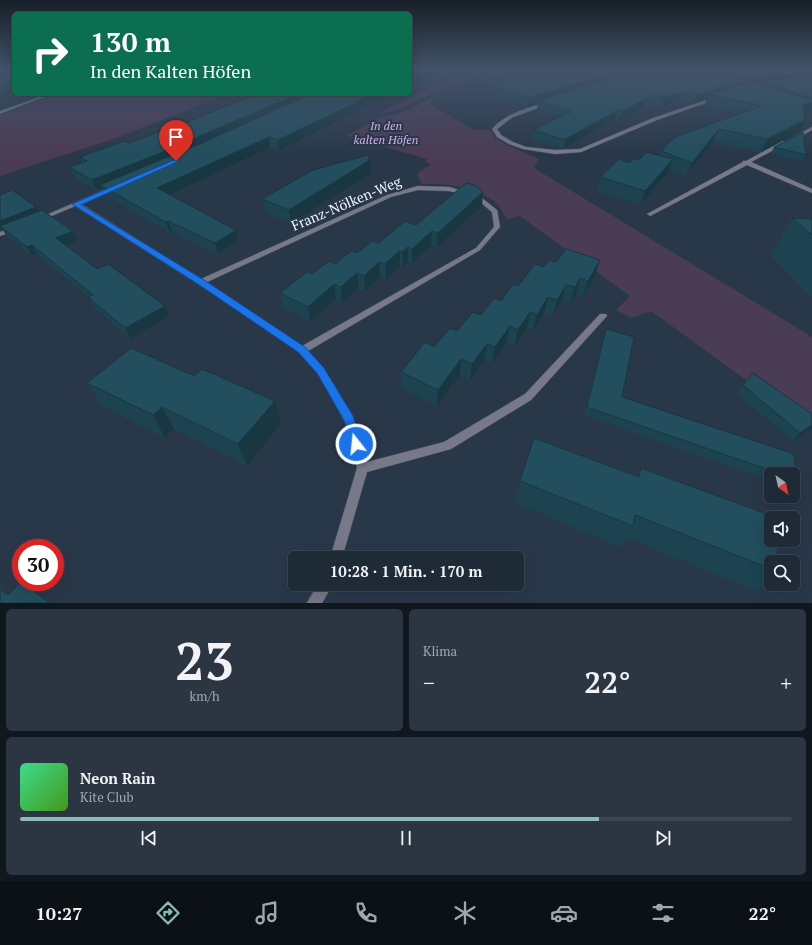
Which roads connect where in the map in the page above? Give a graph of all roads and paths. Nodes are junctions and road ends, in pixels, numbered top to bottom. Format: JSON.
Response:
{"nodes":[{"id":1,"x":719,"y":98,"type":"edge"},
{"id":2,"x":557,"y":100,"type":"edge"},
{"id":3,"x":812,"y":128,"type":"edge"},
{"id":4,"x":745,"y":162,"type":"junction"},
{"id":5,"x":119,"y":186,"type":"edge"},
{"id":6,"x":812,"y":191,"type":"edge"},
{"id":7,"x":76,"y":204,"type":"junction"},
{"id":8,"x":650,"y":214,"type":"dead end"},
{"id":9,"x":34,"y":221,"type":"edge"},
{"id":10,"x":21,"y":226,"type":"edge"},
{"id":11,"x":0,"y":234,"type":"edge"},
{"id":12,"x":201,"y":282,"type":"junction"},
{"id":13,"x":603,"y":316,"type":"dead end"},
{"id":14,"x":302,"y":350,"type":"junction"},
{"id":15,"x":363,"y":468,"type":"junction"},
{"id":16,"x":338,"y":551,"type":"edge"},
{"id":17,"x":322,"y":591,"type":"edge"},
{"id":18,"x":314,"y":603,"type":"edge"}],
"edges":[{"from":1,"to":2,"type":"street"},
{"from":3,"to":4,"type":"street"},
{"from":4,"to":6,"type":"street"},
{"from":4,"to":8,"type":"street"},
{"from":5,"to":7,"type":"street"},
{"from":7,"to":9,"type":"street"},
{"from":7,"to":12,"type":"street"},
{"from":10,"to":11,"type":"street"},
{"from":12,"to":14,"type":"street"},
{"from":12,"to":14,"type":"street","name":"Franz-Nölken-Weg"},
{"from":13,"to":15,"type":"street"},
{"from":14,"to":15,"type":"street"},
{"from":15,"to":16,"type":"street"},
{"from":17,"to":18,"type":"street"}]}
